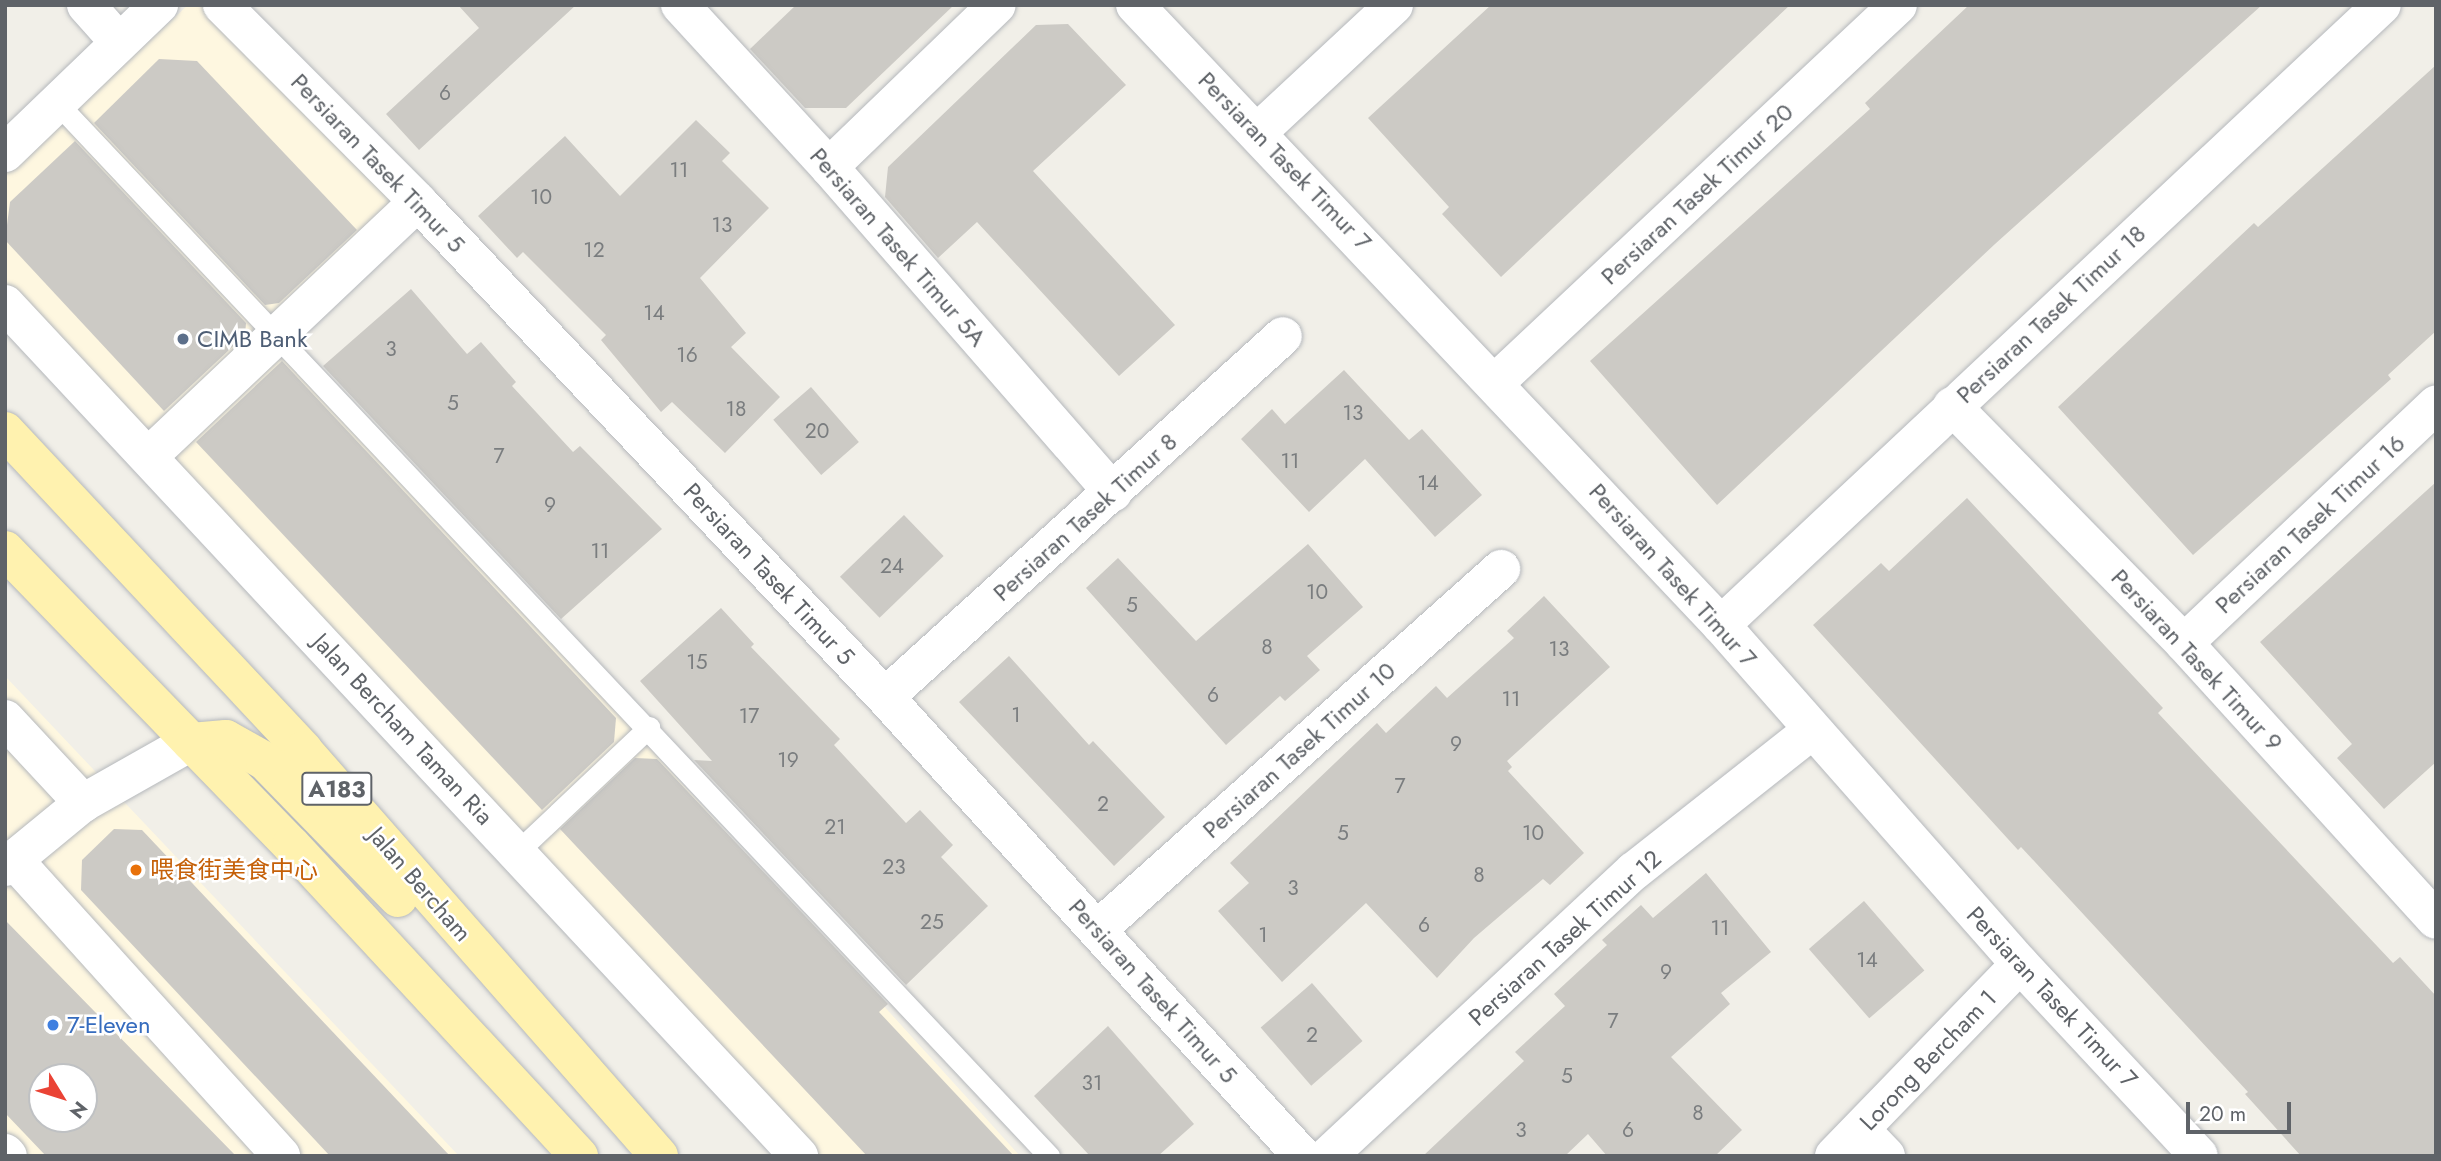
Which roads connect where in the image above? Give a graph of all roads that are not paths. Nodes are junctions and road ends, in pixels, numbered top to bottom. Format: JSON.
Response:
{"nodes":[{"id":1,"x":86,"y":5,"type":"edge"},
{"id":2,"x":159,"y":5,"type":"edge"},
{"id":3,"x":222,"y":5,"type":"edge"},
{"id":4,"x":680,"y":5,"type":"edge"},
{"id":5,"x":997,"y":5,"type":"edge"},
{"id":6,"x":1135,"y":5,"type":"edge"},
{"id":7,"x":1394,"y":5,"type":"edge"},
{"id":8,"x":1898,"y":5,"type":"edge"},
{"id":9,"x":2382,"y":5,"type":"edge"},
{"id":10,"x":120,"y":42,"type":"junction"},
{"id":11,"x":57,"y":103,"type":"junction"},
{"id":12,"x":1258,"y":132,"type":"junction"},
{"id":13,"x":5,"y":153,"type":"edge"},
{"id":14,"x":829,"y":167,"type":"junction"},
{"id":15,"x":418,"y":202,"type":"junction"},
{"id":16,"x":5,"y":304,"type":"edge"},
{"id":17,"x":279,"y":334,"type":"junction"},
{"id":18,"x":1283,"y":336,"type":"dead end"},
{"id":19,"x":1496,"y":382,"type":"junction"},
{"id":20,"x":2436,"y":405,"type":"edge"},
{"id":21,"x":1952,"y":406,"type":"junction"},
{"id":22,"x":5,"y":431,"type":"edge"},
{"id":23,"x":149,"y":456,"type":"junction"},
{"id":24,"x":1113,"y":492,"type":"junction"},
{"id":25,"x":5,"y":550,"type":"edge"},
{"id":26,"x":1501,"y":569,"type":"dead end"},
{"id":27,"x":1721,"y":625,"type":"junction"},
{"id":28,"x":2184,"y":643,"type":"junction"},
{"id":29,"x":885,"y":697,"type":"junction"},
{"id":30,"x":5,"y":719,"type":"edge"},
{"id":31,"x":649,"y":727,"type":"junction"},
{"id":32,"x":1811,"y":731,"type":"junction"},
{"id":33,"x":191,"y":742,"type":"junction"},
{"id":34,"x":83,"y":803,"type":"junction"},
{"id":35,"x":517,"y":852,"type":"junction"},
{"id":36,"x":9,"y":863,"type":"edge"},
{"id":37,"x":2428,"y":895,"type":"edge"},
{"id":38,"x":1097,"y":930,"type":"junction"},
{"id":39,"x":2020,"y":964,"type":"junction"},
{"id":40,"x":513,"y":990,"type":"junction"},
{"id":41,"x":1860,"y":1147,"type":"edge"},
{"id":42,"x":275,"y":1154,"type":"edge"},
{"id":43,"x":579,"y":1156,"type":"edge"},
{"id":44,"x":659,"y":1156,"type":"edge"},
{"id":45,"x":799,"y":1156,"type":"edge"},
{"id":46,"x":1049,"y":1156,"type":"edge"},
{"id":47,"x":1302,"y":1156,"type":"edge"},
{"id":48,"x":1328,"y":1156,"type":"edge"},
{"id":49,"x":2199,"y":1156,"type":"edge"}],
"edges":[{"from":1,"to":10,"type":"street"},
{"from":2,"to":10,"type":"street"},
{"from":3,"to":15,"type":"street","name":"Persiaran Tasek Timur 5"},
{"from":4,"to":14,"type":"street","name":"Persiaran Tasek Timur 5A"},
{"from":5,"to":14,"type":"street"},
{"from":6,"to":12,"type":"street","name":"Persiaran Tasek Timur 7"},
{"from":7,"to":12,"type":"street"},
{"from":8,"to":19,"type":"street","name":"Persiaran Tasek Timur 20"},
{"from":9,"to":21,"type":"street","name":"Persiaran Tasek Timur 18"},
{"from":10,"to":11,"type":"street"},
{"from":11,"to":13,"type":"street"},
{"from":11,"to":17,"type":"lane"},
{"from":12,"to":19,"type":"street","name":"Persiaran Tasek Timur 7"},
{"from":14,"to":24,"type":"street","name":"Persiaran Tasek Timur 5A"},
{"from":15,"to":17,"type":"street"},
{"from":15,"to":29,"type":"street","name":"Persiaran Tasek Timur 5"},
{"from":16,"to":23,"type":"street","name":"Jalan Bercham Taman Ria"},
{"from":17,"to":23,"type":"street"},
{"from":17,"to":31,"type":"lane"},
{"from":18,"to":24,"type":"street","name":"Persiaran Tasek Timur 8"},
{"from":19,"to":27,"type":"street","name":"Persiaran Tasek Timur 7"},
{"from":20,"to":28,"type":"street","name":"Persiaran Tasek Timur 16"},
{"from":21,"to":27,"type":"street","name":"Persiaran Tasek Timur 18"},
{"from":21,"to":28,"type":"street","name":"Persiaran Tasek Timur 9"},
{"from":22,"to":40,"type":"main road","name":"Jalan Bercham","number":"A183"},
{"from":23,"to":35,"type":"street","name":"Jalan Bercham Taman Ria"},
{"from":24,"to":29,"type":"street","name":"Persiaran Tasek Timur 8"},
{"from":25,"to":33,"type":"main road","number":"A183"},
{"from":26,"to":38,"type":"street","name":"Persiaran Tasek Timur 10"},
{"from":27,"to":32,"type":"street","name":"Persiaran Tasek Timur 7"},
{"from":28,"to":37,"type":"street","name":"Persiaran Tasek Timur 9"},
{"from":29,"to":38,"type":"street","name":"Persiaran Tasek Timur 5"},
{"from":30,"to":34,"type":"street"},
{"from":31,"to":35,"type":"lane"},
{"from":31,"to":46,"type":"lane"},
{"from":32,"to":39,"type":"street","name":"Persiaran Tasek Timur 7"},
{"from":32,"to":48,"type":"street","name":"Persiaran Tasek Timur 12"},
{"from":33,"to":34,"type":"street"},
{"from":33,"to":40,"type":"main road"},
{"from":33,"to":43,"type":"main road","number":"A183"},
{"from":34,"to":36,"type":"street"},
{"from":35,"to":45,"type":"street","name":"Jalan Bercham Taman Ria"},
{"from":36,"to":42,"type":"street"},
{"from":38,"to":47,"type":"street","name":"Persiaran Tasek Timur 5"},
{"from":39,"to":41,"type":"street","name":"Lorong Bercham 1"},
{"from":39,"to":49,"type":"street","name":"Persiaran Tasek Timur 7"},
{"from":40,"to":44,"type":"main road","name":"Jalan Bercham","number":"A183"}]}
